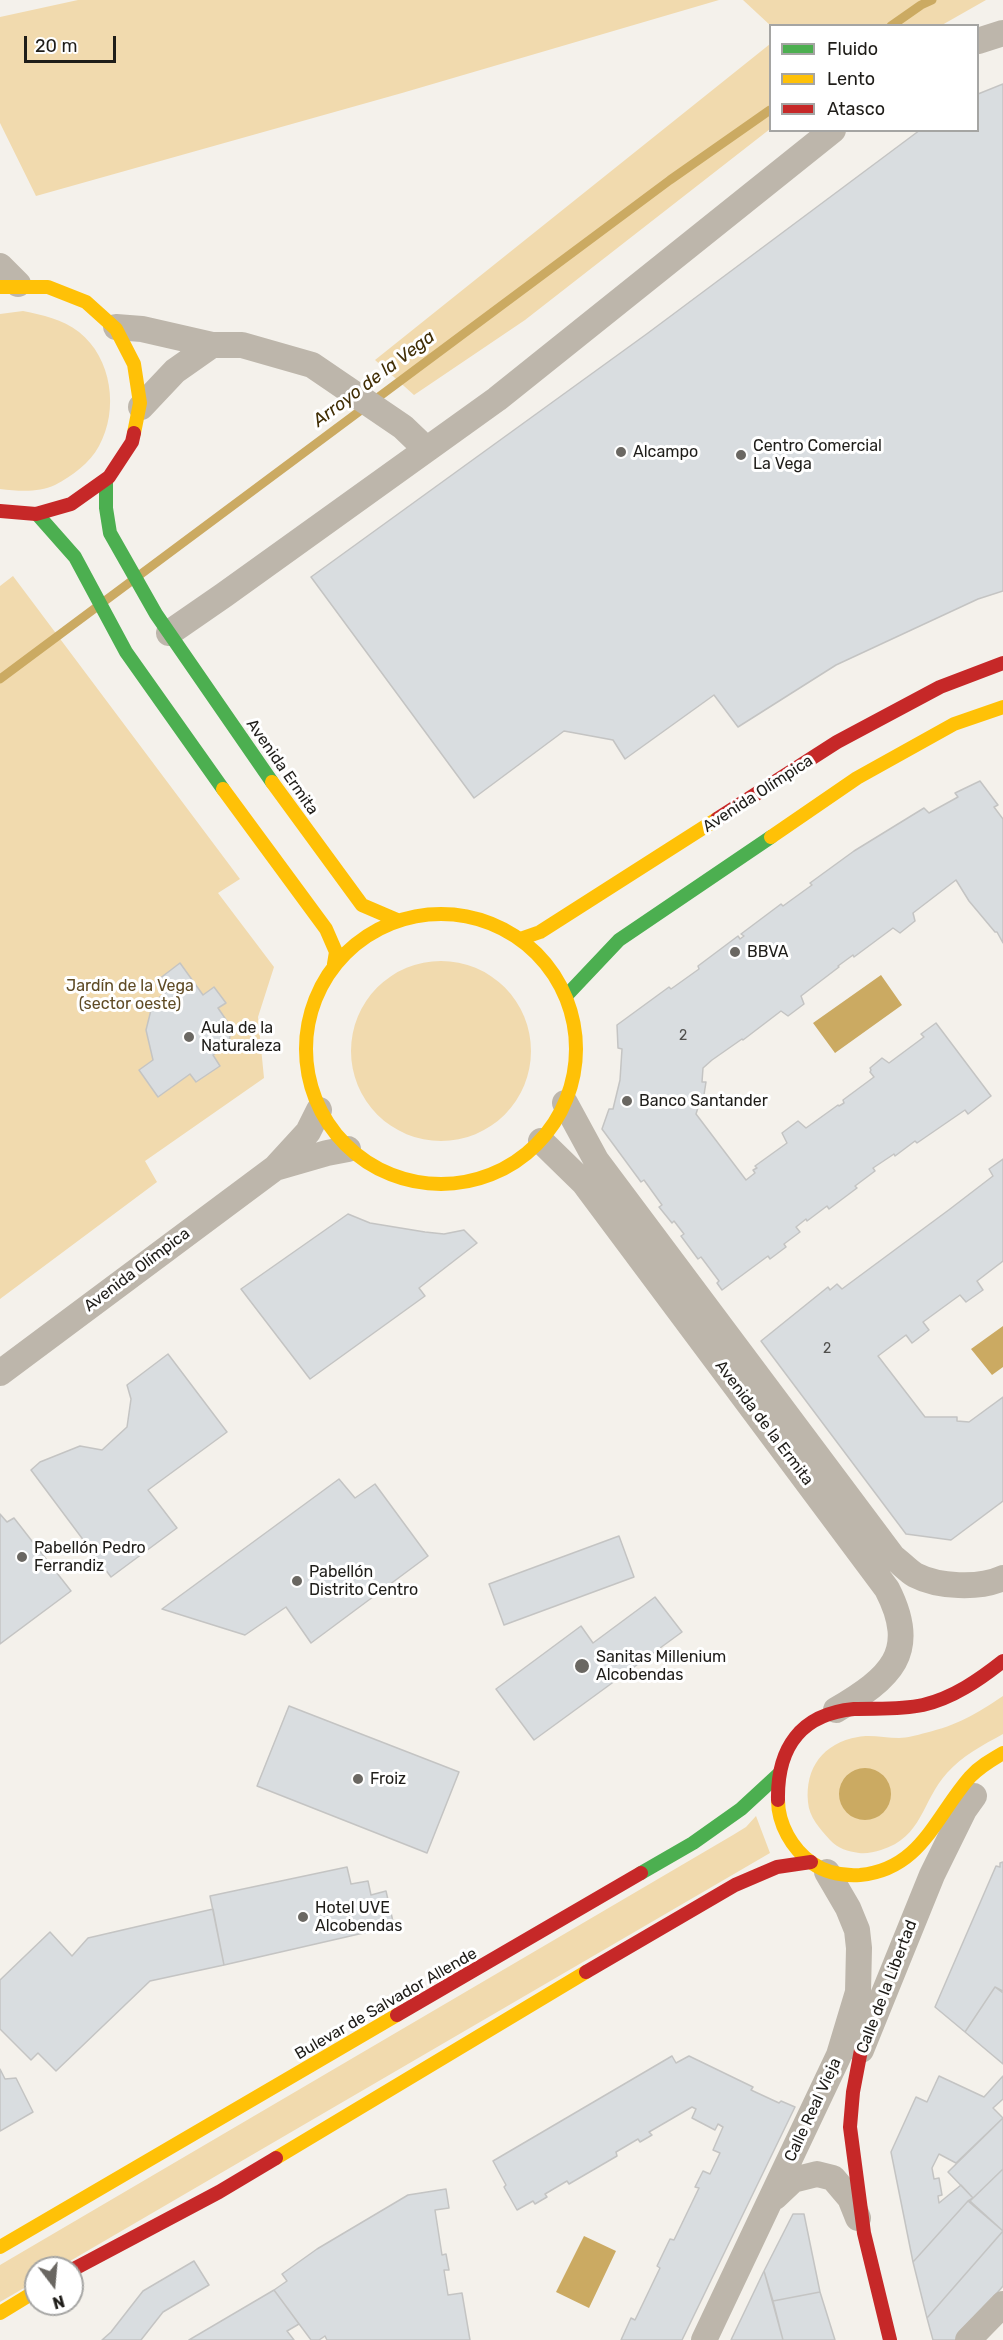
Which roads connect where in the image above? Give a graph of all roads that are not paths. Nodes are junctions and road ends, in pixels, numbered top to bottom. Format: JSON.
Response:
{"nodes":[{"id":1,"x":1003,"y":33,"type":"edge"},
{"id":2,"x":979,"y":41,"type":"edge"},
{"id":3,"x":831,"y":132,"type":"edge"},
{"id":4,"x":0,"y":266,"type":"edge"},
{"id":5,"x":9,"y":286,"type":"edge"},
{"id":6,"x":116,"y":327,"type":"junction"},
{"id":7,"x":212,"y":345,"type":"junction"},
{"id":8,"x":141,"y":407,"type":"junction"},
{"id":9,"x":426,"y":449,"type":"junction"},
{"id":10,"x":106,"y":481,"type":"junction"},
{"id":11,"x":0,"y":511,"type":"edge"},
{"id":12,"x":37,"y":514,"type":"junction"},
{"id":13,"x":163,"y":623,"type":"junction"},
{"id":14,"x":1003,"y":663,"type":"edge"},
{"id":15,"x":1003,"y":707,"type":"edge"},
{"id":16,"x":397,"y":920,"type":"junction"},
{"id":17,"x":520,"y":939,"type":"junction"},
{"id":18,"x":334,"y":964,"type":"junction"},
{"id":19,"x":566,"y":996,"type":"junction"},
{"id":20,"x":565,"y":1103,"type":"junction"},
{"id":21,"x":319,"y":1110,"type":"junction"},
{"id":22,"x":540,"y":1141,"type":"junction"},
{"id":23,"x":348,"y":1149,"type":"junction"},
{"id":24,"x":275,"y":1168,"type":"junction"},
{"id":25,"x":0,"y":1373,"type":"edge"},
{"id":26,"x":1003,"y":1578,"type":"edge"},
{"id":27,"x":1003,"y":1661,"type":"edge"},
{"id":28,"x":836,"y":1710,"type":"junction"},
{"id":29,"x":1003,"y":1753,"type":"edge"},
{"id":30,"x":1003,"y":1762,"type":"edge"},
{"id":31,"x":779,"y":1774,"type":"junction"},
{"id":32,"x":819,"y":1867,"type":"junction"},
{"id":33,"x":861,"y":2050,"type":"joint"},
{"id":34,"x":768,"y":2203,"type":"junction"},
{"id":35,"x":864,"y":2233,"type":"junction"},
{"id":36,"x":0,"y":2247,"type":"edge"},
{"id":37,"x":84,"y":2264,"type":"edge"},
{"id":38,"x":24,"y":2298,"type":"edge"},
{"id":39,"x":1003,"y":2304,"type":"edge"},
{"id":40,"x":0,"y":2313,"type":"edge"},
{"id":41,"x":704,"y":2340,"type":"edge"},
{"id":42,"x":890,"y":2340,"type":"edge"},
{"id":43,"x":968,"y":2340,"type":"edge"}],
"edges":[{"from":1,"to":2,"type":"street"},
{"from":3,"to":9,"type":"street"},
{"from":4,"to":5,"type":"street"},
{"from":5,"to":6,"type":"street"},
{"from":6,"to":7,"type":"street"},
{"from":6,"to":8,"type":"street"},
{"from":7,"to":8,"type":"street"},
{"from":7,"to":9,"type":"street"},
{"from":8,"to":10,"type":"street"},
{"from":9,"to":13,"type":"street"},
{"from":10,"to":12,"type":"street"},
{"from":10,"to":13,"type":"street","name":"Avenida Ermita"},
{"from":11,"to":12,"type":"street"},
{"from":12,"to":18,"type":"street"},
{"from":13,"to":16,"type":"street","name":"Avenida Ermita"},
{"from":14,"to":17,"type":"street","name":"Avenida Olímpica"},
{"from":15,"to":19,"type":"street"},
{"from":16,"to":17,"type":"street"},
{"from":16,"to":18,"type":"street"},
{"from":17,"to":19,"type":"street"},
{"from":18,"to":21,"type":"street"},
{"from":19,"to":20,"type":"street"},
{"from":20,"to":22,"type":"street"},
{"from":20,"to":26,"type":"street","name":"Avenida de la Ermita"},
{"from":21,"to":23,"type":"street"},
{"from":21,"to":24,"type":"street","name":"Avenida Olímpica"},
{"from":22,"to":23,"type":"street"},
{"from":22,"to":28,"type":"street","name":"Avenida de la Ermita"},
{"from":23,"to":24,"type":"street","name":"Avenida Olímpica"},
{"from":24,"to":25,"type":"street","name":"Avenida Olímpica"},
{"from":27,"to":28,"type":"street"},
{"from":28,"to":31,"type":"street"},
{"from":29,"to":32,"type":"street"},
{"from":30,"to":33,"type":"street","name":"Calle de la Libertad"},
{"from":31,"to":32,"type":"street"},
{"from":31,"to":36,"type":"street","name":"Bulevar de Salvador Allende"},
{"from":32,"to":34,"type":"street","name":"Calle Real Vieja"},
{"from":32,"to":37,"type":"street"},
{"from":33,"to":35,"type":"street","name":"Calle de la Libertad"},
{"from":34,"to":35,"type":"street"},
{"from":34,"to":41,"type":"street","name":"Calle Real Vieja"},
{"from":35,"to":42,"type":"street","name":"Calle de la Libertad"},
{"from":38,"to":40,"type":"street"},
{"from":39,"to":43,"type":"street"}]}
